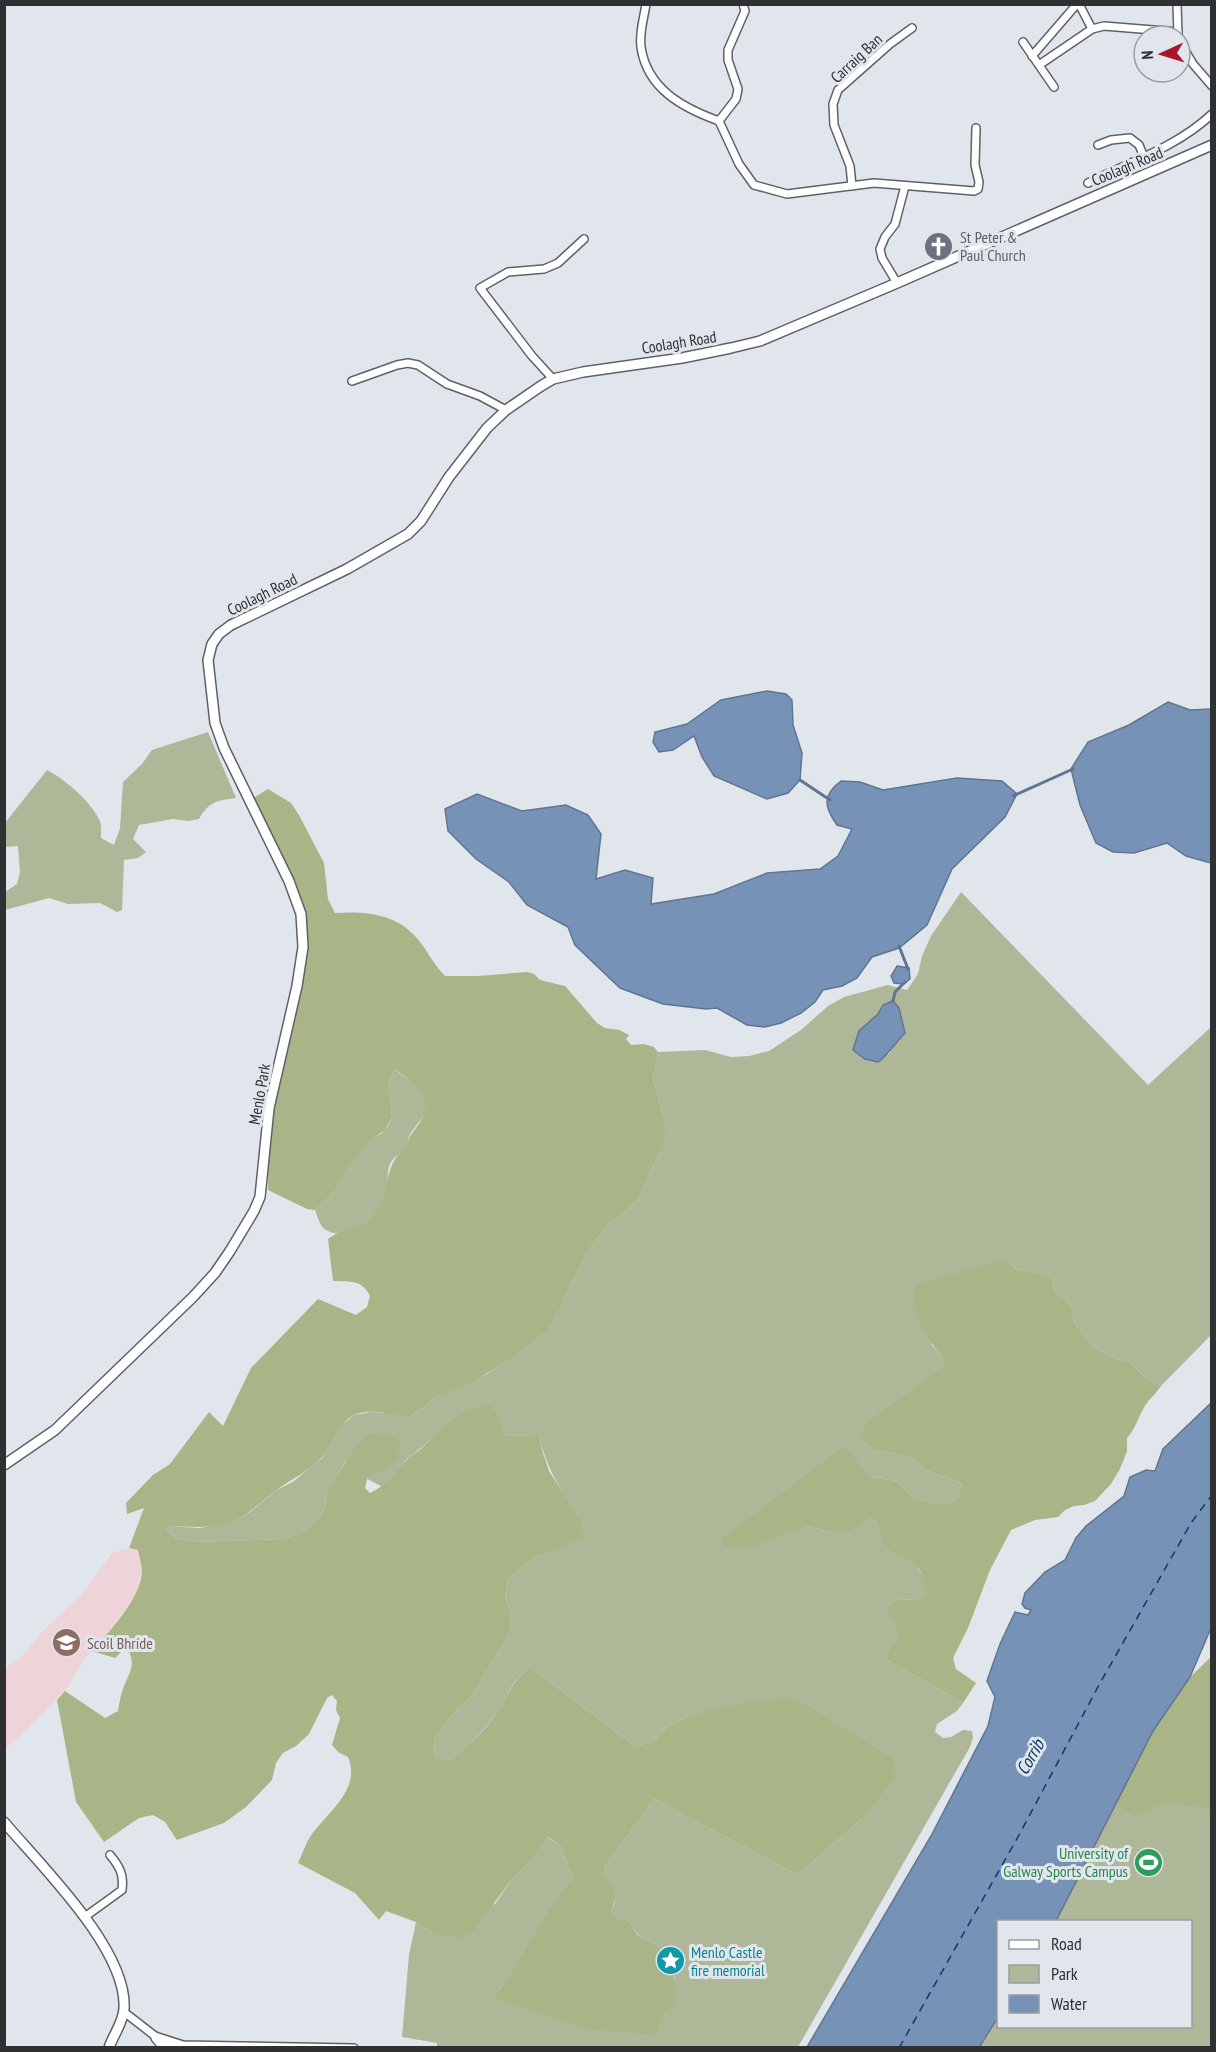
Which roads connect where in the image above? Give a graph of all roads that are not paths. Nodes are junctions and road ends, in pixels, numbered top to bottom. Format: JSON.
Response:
{"nodes":[{"id":1,"x":646,"y":4,"type":"edge"},
{"id":2,"x":1078,"y":4,"type":"edge"},
{"id":3,"x":1177,"y":4,"type":"edge"},
{"id":4,"x":746,"y":6,"type":"edge"},
{"id":5,"x":1178,"y":24,"type":"edge"},
{"id":6,"x":912,"y":28,"type":"dead end"},
{"id":7,"x":1132,"y":28,"type":"edge"},
{"id":8,"x":1092,"y":29,"type":"junction"},
{"id":9,"x":1023,"y":42,"type":"dead end"},
{"id":10,"x":1032,"y":56,"type":"junction"},
{"id":11,"x":1192,"y":61,"type":"edge"},
{"id":12,"x":1039,"y":65,"type":"junction"},
{"id":13,"x":1212,"y":86,"type":"edge"},
{"id":14,"x":1054,"y":87,"type":"dead end"},
{"id":15,"x":1212,"y":114,"type":"edge"},
{"id":16,"x":719,"y":122,"type":"junction"},
{"id":17,"x":976,"y":128,"type":"dead end"},
{"id":18,"x":1098,"y":145,"type":"dead end"},
{"id":19,"x":1212,"y":145,"type":"edge"},
{"id":20,"x":1144,"y":157,"type":"junction"},
{"id":21,"x":1088,"y":183,"type":"dead end"},
{"id":22,"x":852,"y":186,"type":"junction"},
{"id":23,"x":905,"y":186,"type":"junction"},
{"id":24,"x":584,"y":239,"type":"dead end"},
{"id":25,"x":897,"y":283,"type":"junction"},
{"id":26,"x":553,"y":379,"type":"junction"},
{"id":27,"x":352,"y":381,"type":"dead end"},
{"id":28,"x":506,"y":410,"type":"junction"},
{"id":29,"x":212,"y":644,"type":"joint"},
{"id":30,"x":4,"y":1465,"type":"edge"},
{"id":31,"x":4,"y":1822,"type":"edge"},
{"id":32,"x":110,"y":1855,"type":"dead end"},
{"id":33,"x":86,"y":1916,"type":"junction"},
{"id":34,"x":124,"y":2012,"type":"junction"},
{"id":35,"x":179,"y":2047,"type":"edge"},
{"id":36,"x":109,"y":2048,"type":"edge"},
{"id":37,"x":354,"y":2048,"type":"edge"}],
"edges":[{"from":1,"to":16,"type":"street"},
{"from":2,"to":8,"type":"street"},
{"from":2,"to":10,"type":"street"},
{"from":3,"to":5,"type":"street"},
{"from":4,"to":16,"type":"street"},
{"from":6,"to":22,"type":"street","name":"Carraig Ban"},
{"from":7,"to":8,"type":"street"},
{"from":8,"to":12,"type":"street"},
{"from":9,"to":10,"type":"street"},
{"from":10,"to":12,"type":"street"},
{"from":11,"to":13,"type":"street"},
{"from":12,"to":14,"type":"street"},
{"from":15,"to":20,"type":"street"},
{"from":16,"to":22,"type":"street"},
{"from":17,"to":23,"type":"street"},
{"from":18,"to":20,"type":"street"},
{"from":19,"to":25,"type":"street","name":"Coolagh Road"},
{"from":20,"to":21,"type":"street"},
{"from":22,"to":23,"type":"street"},
{"from":23,"to":25,"type":"street"},
{"from":24,"to":26,"type":"street"},
{"from":25,"to":26,"type":"street","name":"Coolagh Road"},
{"from":26,"to":28,"type":"street","name":"Coolagh Road"},
{"from":27,"to":28,"type":"street"},
{"from":28,"to":29,"type":"street","name":"Coolagh Road"},
{"from":29,"to":30,"type":"street","name":"Menlo Park"},
{"from":31,"to":33,"type":"street"},
{"from":32,"to":33,"type":"street"},
{"from":33,"to":34,"type":"street"},
{"from":34,"to":35,"type":"street"},
{"from":34,"to":36,"type":"street"},
{"from":35,"to":37,"type":"street"}]}
